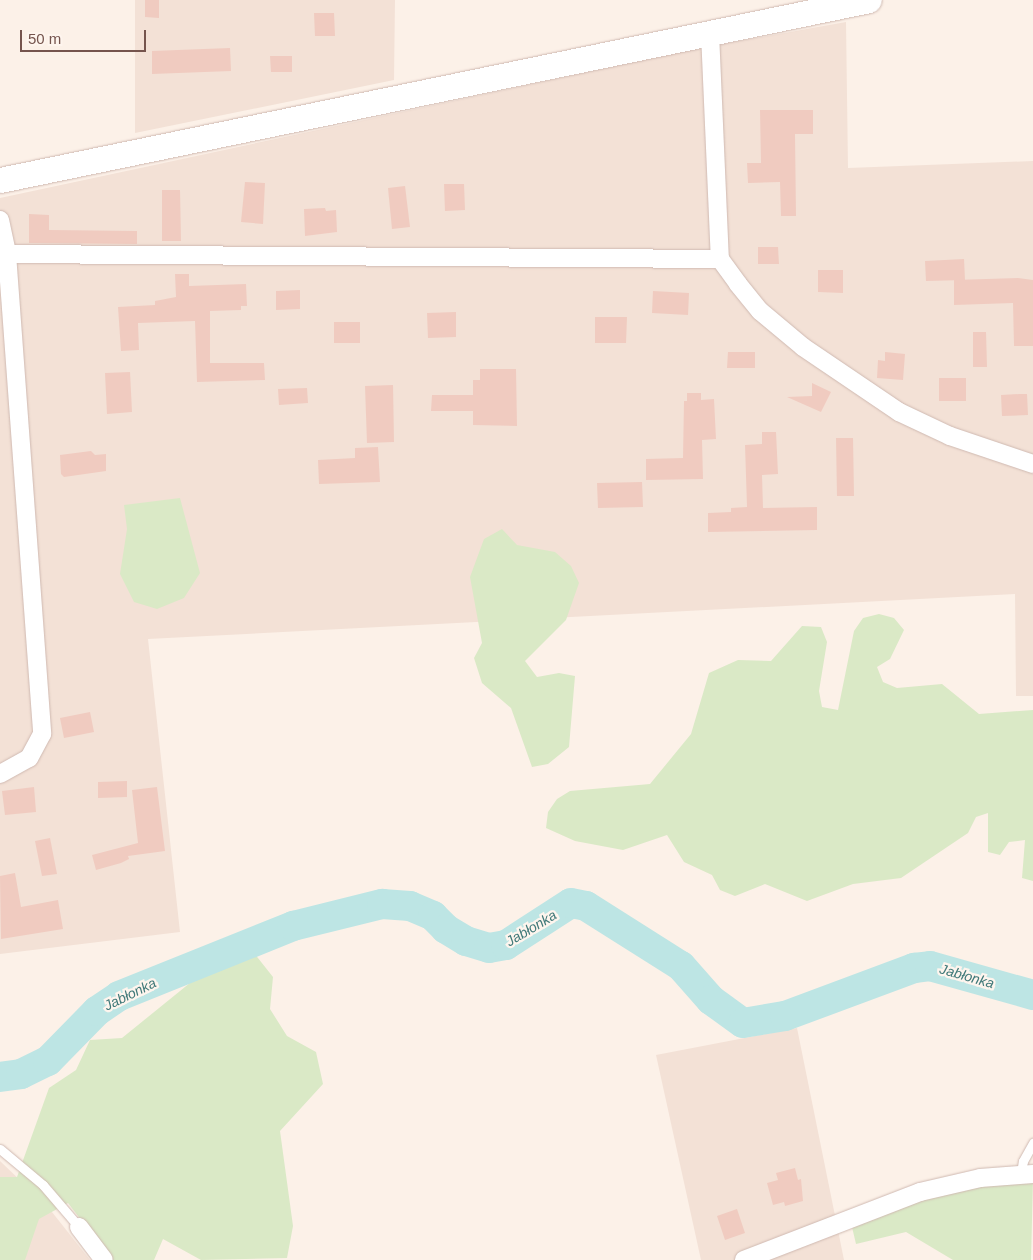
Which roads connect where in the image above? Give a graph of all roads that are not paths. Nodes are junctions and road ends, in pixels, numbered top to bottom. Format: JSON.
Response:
{"nodes":[{"id":1,"x":869,"y":0,"type":"edge"},
{"id":2,"x":710,"y":33,"type":"junction"},
{"id":3,"x":0,"y":180,"type":"edge"},
{"id":4,"x":0,"y":220,"type":"edge"},
{"id":5,"x":8,"y":254,"type":"junction"},
{"id":6,"x":720,"y":259,"type":"junction"},
{"id":7,"x":1033,"y":464,"type":"edge"},
{"id":8,"x":0,"y":774,"type":"edge"},
{"id":9,"x":1033,"y":1143,"type":"edge"},
{"id":10,"x":0,"y":1149,"type":"edge"},
{"id":11,"x":1027,"y":1174,"type":"edge"},
{"id":12,"x":79,"y":1227,"type":"joint"},
{"id":13,"x":104,"y":1260,"type":"edge"},
{"id":14,"x":744,"y":1260,"type":"edge"}],
"edges":[{"from":1,"to":2,"type":"main road"},
{"from":2,"to":3,"type":"main road"},
{"from":2,"to":6,"type":"street"},
{"from":4,"to":5,"type":"street"},
{"from":5,"to":6,"type":"street"},
{"from":5,"to":8,"type":"street"},
{"from":6,"to":7,"type":"street"},
{"from":9,"to":11,"type":"lane"},
{"from":10,"to":12,"type":"lane"},
{"from":11,"to":14,"type":"street"},
{"from":12,"to":13,"type":"street"}]}
